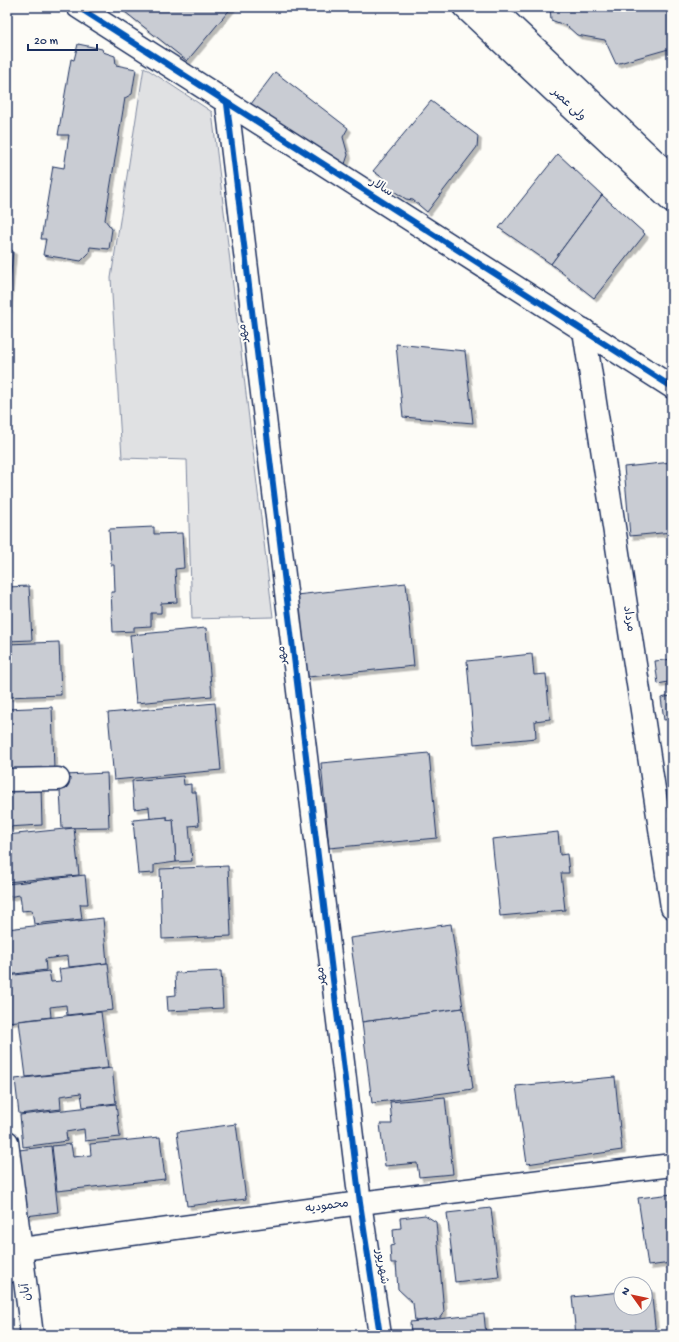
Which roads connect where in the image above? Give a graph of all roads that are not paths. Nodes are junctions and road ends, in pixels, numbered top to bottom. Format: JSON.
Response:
{"nodes":[{"id":1,"x":78,"y":7,"type":"edge"},
{"id":2,"x":464,"y":7,"type":"edge"},
{"id":3,"x":492,"y":7,"type":"edge"},
{"id":4,"x":227,"y":104,"type":"junction"},
{"id":5,"x":672,"y":177,"type":"edge"},
{"id":6,"x":672,"y":202,"type":"edge"},
{"id":7,"x":584,"y":330,"type":"junction"},
{"id":8,"x":672,"y":387,"type":"edge"},
{"id":9,"x":58,"y":779,"type":"dead end"},
{"id":10,"x":7,"y":780,"type":"edge"},
{"id":11,"x":672,"y":907,"type":"edge"},
{"id":12,"x":7,"y":1142,"type":"edge"},
{"id":13,"x":672,"y":1165,"type":"edge"},
{"id":14,"x":360,"y":1203,"type":"junction"},
{"id":15,"x":14,"y":1250,"type":"edge"},
{"id":16,"x":7,"y":1272,"type":"edge"},
{"id":17,"x":32,"y":1335,"type":"edge"},
{"id":18,"x":380,"y":1335,"type":"edge"}],
"edges":[{"from":1,"to":4,"type":"street","name":"سالار"},
{"from":2,"to":6,"type":"street","name":"ولی عصر"},
{"from":3,"to":5,"type":"street","name":"ولی عصر"},
{"from":4,"to":7,"type":"street","name":"سالار"},
{"from":4,"to":14,"type":"street","name":"مهر"},
{"from":7,"to":8,"type":"street","name":"سالار"},
{"from":7,"to":11,"type":"street","name":"مرداد"},
{"from":9,"to":10,"type":"street"},
{"from":12,"to":15,"type":"street","name":"آبان"},
{"from":13,"to":14,"type":"street","name":"محمودیه"},
{"from":14,"to":15,"type":"street","name":"محمودیه"},
{"from":14,"to":18,"type":"street","name":"شهریور"},
{"from":15,"to":16,"type":"street"},
{"from":15,"to":17,"type":"street","name":"آبان"}]}
